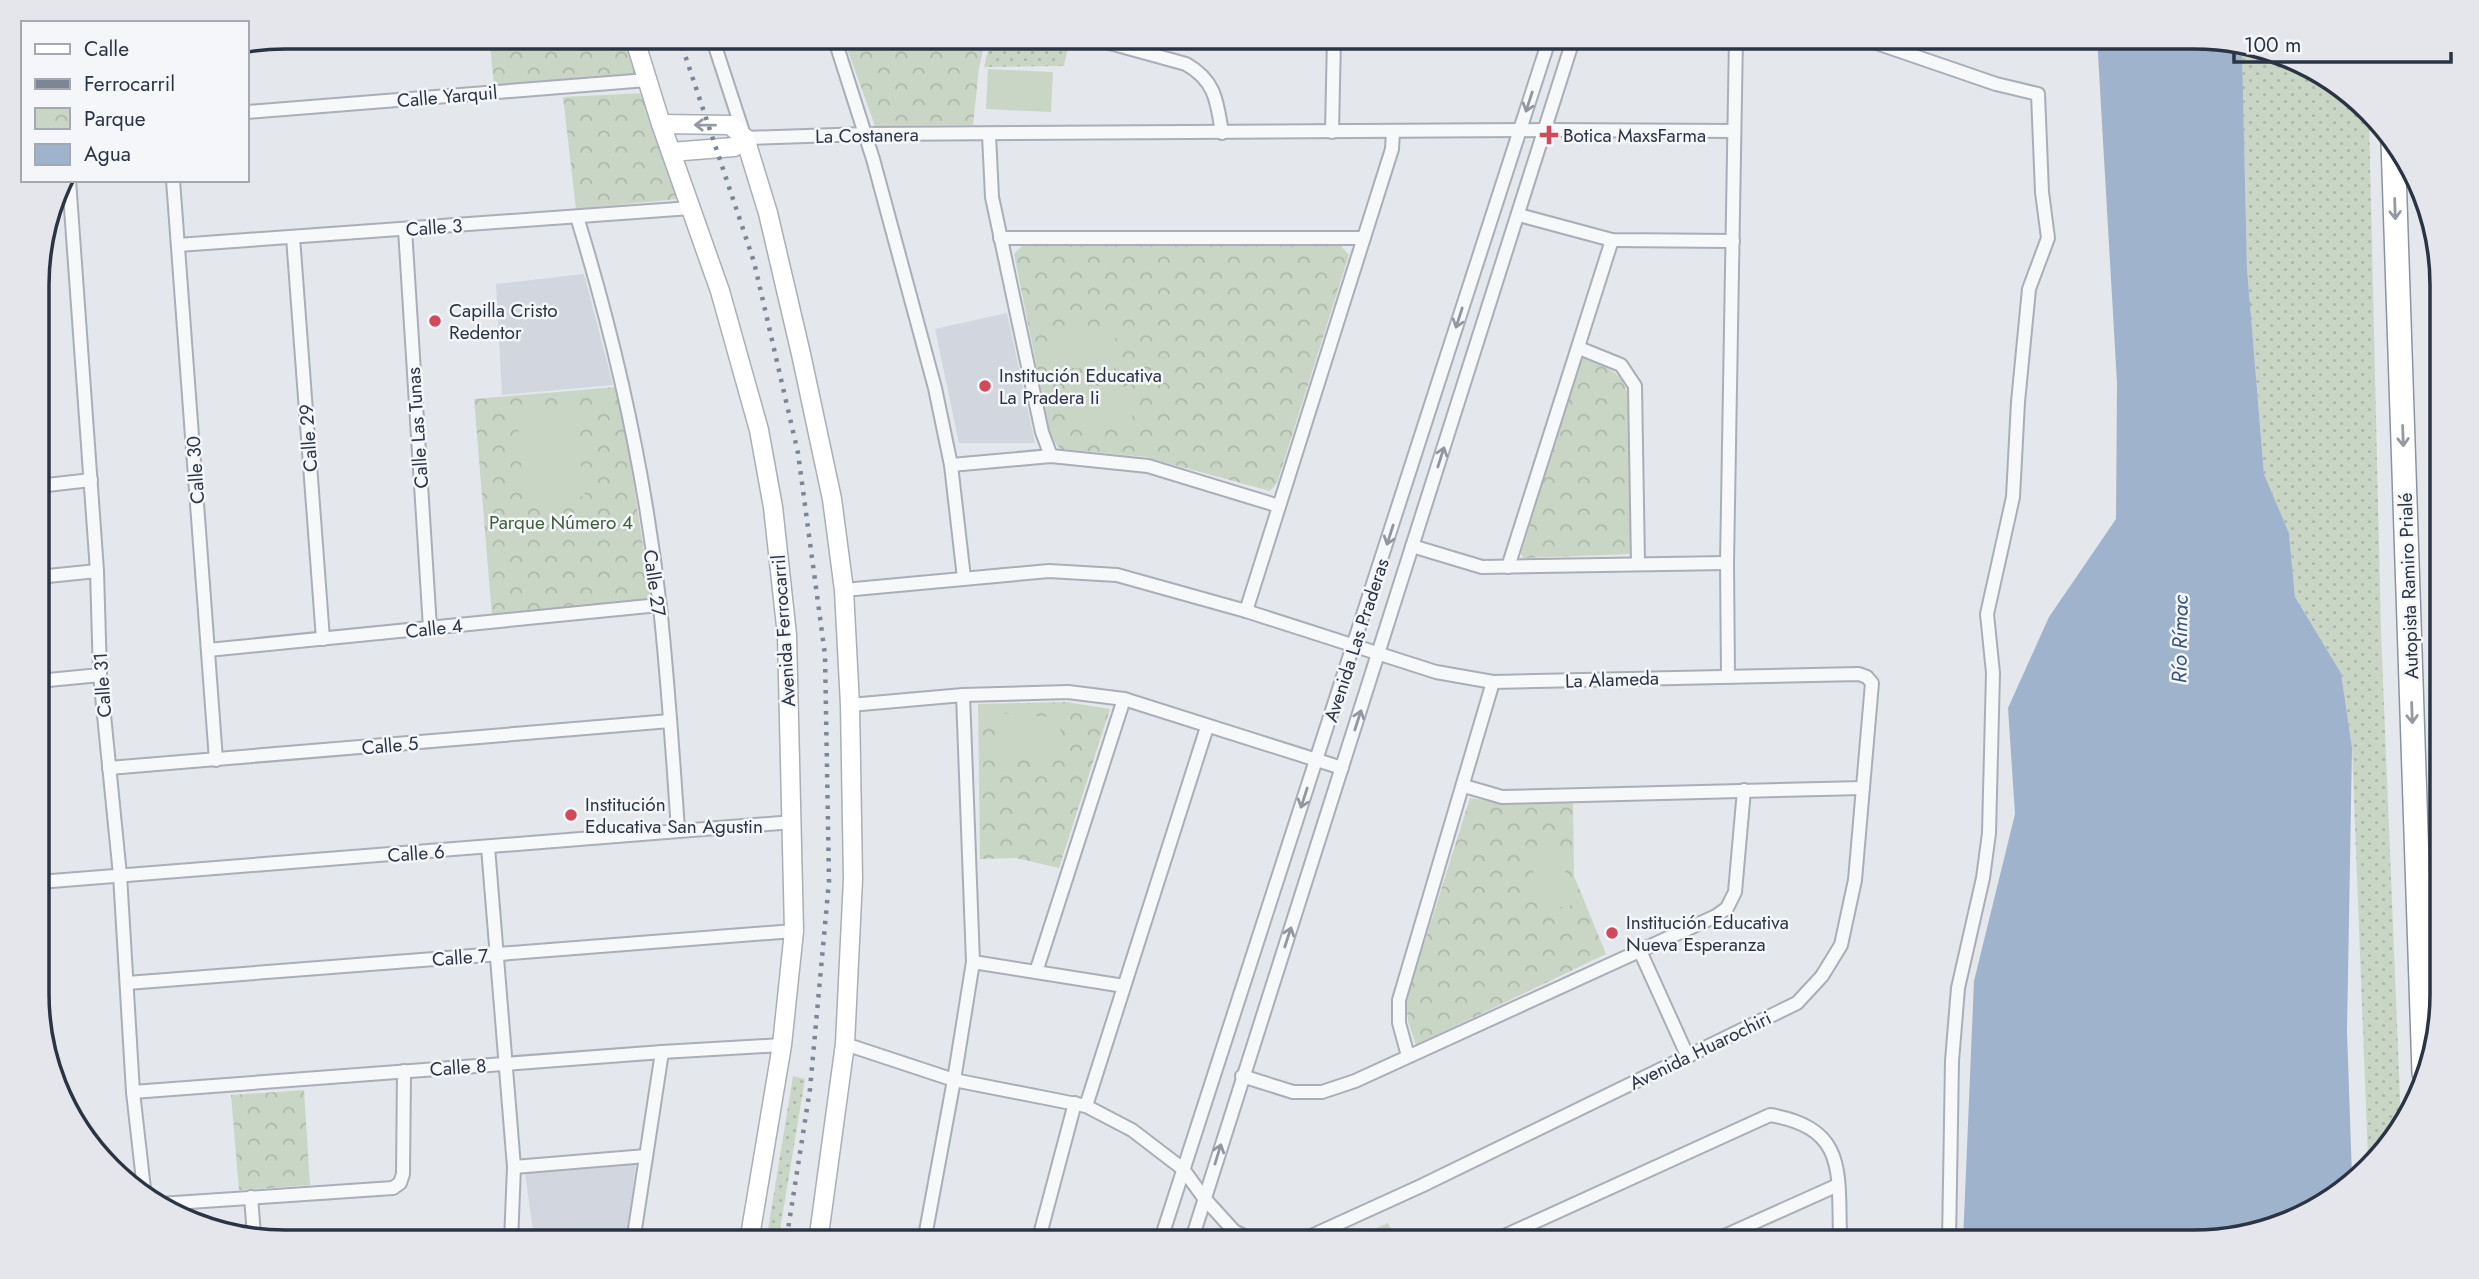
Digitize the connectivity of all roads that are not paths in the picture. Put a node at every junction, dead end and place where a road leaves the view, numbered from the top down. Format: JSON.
{"nodes":[{"id":1,"x":1334,"y":49,"type":"edge"},
{"id":2,"x":1546,"y":49,"type":"edge"},
{"id":3,"x":1570,"y":49,"type":"edge"},
{"id":4,"x":1736,"y":49,"type":"edge"},
{"id":5,"x":1894,"y":49,"type":"edge"},
{"id":6,"x":638,"y":50,"type":"edge"},
{"id":7,"x":716,"y":50,"type":"edge"},
{"id":8,"x":838,"y":50,"type":"edge"},
{"id":9,"x":1134,"y":50,"type":"edge"},
{"id":10,"x":647,"y":80,"type":"junction"},
{"id":11,"x":248,"y":112,"type":"edge"},
{"id":12,"x":661,"y":124,"type":"junction"},
{"id":13,"x":1519,"y":130,"type":"junction"},
{"id":14,"x":1546,"y":130,"type":"junction"},
{"id":15,"x":1393,"y":131,"type":"junction"},
{"id":16,"x":1734,"y":131,"type":"junction"},
{"id":17,"x":1332,"y":132,"type":"junction"},
{"id":18,"x":1222,"y":133,"type":"junction"},
{"id":19,"x":866,"y":134,"type":"junction"},
{"id":20,"x":989,"y":135,"type":"junction"},
{"id":21,"x":745,"y":138,"type":"junction"},
{"id":22,"x":671,"y":152,"type":"junction"},
{"id":23,"x":2394,"y":160,"type":"edge"},
{"id":24,"x":173,"y":182,"type":"edge"},
{"id":25,"x":70,"y":189,"type":"edge"},
{"id":26,"x":691,"y":208,"type":"junction"},
{"id":27,"x":1519,"y":215,"type":"junction"},
{"id":28,"x":577,"y":217,"type":"junction"},
{"id":29,"x":404,"y":229,"type":"junction"},
{"id":30,"x":293,"y":237,"type":"junction"},
{"id":31,"x":1000,"y":238,"type":"junction"},
{"id":32,"x":1364,"y":238,"type":"junction"},
{"id":33,"x":1612,"y":240,"type":"junction"},
{"id":34,"x":1733,"y":241,"type":"junction"},
{"id":35,"x":178,"y":245,"type":"junction"},
{"id":36,"x":1579,"y":348,"type":"junction"},
{"id":37,"x":1051,"y":456,"type":"junction"},
{"id":38,"x":951,"y":465,"type":"junction"},
{"id":39,"x":91,"y":480,"type":"junction"},
{"id":40,"x":50,"y":485,"type":"edge"},
{"id":41,"x":1279,"y":506,"type":"junction"},
{"id":42,"x":1412,"y":546,"type":"junction"},
{"id":43,"x":1639,"y":563,"type":"junction"},
{"id":44,"x":1727,"y":563,"type":"junction"},
{"id":45,"x":1507,"y":567,"type":"junction"},
{"id":46,"x":97,"y":570,"type":"junction"},
{"id":47,"x":50,"y":576,"type":"edge"},
{"id":48,"x":964,"y":578,"type":"junction"},
{"id":49,"x":844,"y":590,"type":"junction"},
{"id":50,"x":659,"y":605,"type":"junction"},
{"id":51,"x":1246,"y":611,"type":"junction"},
{"id":52,"x":430,"y":628,"type":"junction"},
{"id":53,"x":323,"y":639,"type":"junction"},
{"id":54,"x":1354,"y":646,"type":"junction"},
{"id":55,"x":208,"y":650,"type":"junction"},
{"id":56,"x":1379,"y":654,"type":"junction"},
{"id":57,"x":100,"y":674,"type":"junction"},
{"id":58,"x":1728,"y":676,"type":"junction"},
{"id":59,"x":49,"y":680,"type":"edge"},
{"id":60,"x":1493,"y":682,"type":"junction"},
{"id":61,"x":1872,"y":682,"type":"joint"},
{"id":62,"x":963,"y":695,"type":"junction"},
{"id":63,"x":1124,"y":699,"type":"junction"},
{"id":64,"x":850,"y":705,"type":"junction"},
{"id":65,"x":670,"y":721,"type":"junction"},
{"id":66,"x":1207,"y":727,"type":"junction"},
{"id":67,"x":216,"y":760,"type":"junction"},
{"id":68,"x":1317,"y":760,"type":"junction"},
{"id":69,"x":109,"y":768,"type":"junction"},
{"id":70,"x":1342,"y":768,"type":"junction"},
{"id":71,"x":1464,"y":786,"type":"junction"},
{"id":72,"x":1863,"y":788,"type":"junction"},
{"id":73,"x":1744,"y":790,"type":"junction"},
{"id":74,"x":793,"y":822,"type":"junction"},
{"id":75,"x":678,"y":830,"type":"junction"},
{"id":76,"x":488,"y":847,"type":"junction"},
{"id":77,"x":120,"y":875,"type":"junction"},
{"id":78,"x":49,"y":880,"type":"edge"},
{"id":79,"x":794,"y":931,"type":"junction"},
{"id":80,"x":1640,"y":951,"type":"junction"},
{"id":81,"x":497,"y":954,"type":"junction"},
{"id":82,"x":973,"y":962,"type":"junction"},
{"id":83,"x":1036,"y":972,"type":"junction"},
{"id":84,"x":127,"y":983,"type":"junction"},
{"id":85,"x":1124,"y":986,"type":"junction"},
{"id":86,"x":845,"y":1044,"type":"junction"},
{"id":87,"x":782,"y":1045,"type":"junction"},
{"id":88,"x":2423,"y":1047,"type":"edge"},
{"id":89,"x":662,"y":1052,"type":"junction"},
{"id":90,"x":1408,"y":1056,"type":"junction"},
{"id":91,"x":1688,"y":1056,"type":"junction"},
{"id":92,"x":505,"y":1064,"type":"junction"},
{"id":93,"x":404,"y":1071,"type":"junction"},
{"id":94,"x":1242,"y":1076,"type":"junction"},
{"id":95,"x":954,"y":1080,"type":"junction"},
{"id":96,"x":133,"y":1092,"type":"junction"},
{"id":97,"x":1080,"y":1104,"type":"junction"},
{"id":98,"x":646,"y":1156,"type":"junction"},
{"id":99,"x":514,"y":1167,"type":"junction"},
{"id":100,"x":1184,"y":1169,"type":"junction"},
{"id":101,"x":143,"y":1182,"type":"edge"},
{"id":102,"x":1838,"y":1185,"type":"junction"},
{"id":103,"x":251,"y":1197,"type":"junction"},
{"id":104,"x":1205,"y":1198,"type":"junction"},
{"id":105,"x":174,"y":1202,"type":"edge"},
{"id":106,"x":253,"y":1228,"type":"edge"},
{"id":107,"x":1326,"y":1229,"type":"edge"},
{"id":108,"x":1519,"y":1229,"type":"edge"},
{"id":109,"x":1739,"y":1229,"type":"edge"},
{"id":110,"x":1840,"y":1229,"type":"edge"},
{"id":111,"x":1949,"y":1229,"type":"edge"},
{"id":112,"x":511,"y":1230,"type":"edge"},
{"id":113,"x":635,"y":1230,"type":"edge"},
{"id":114,"x":751,"y":1230,"type":"edge"},
{"id":115,"x":820,"y":1230,"type":"edge"},
{"id":116,"x":926,"y":1230,"type":"edge"},
{"id":117,"x":1042,"y":1230,"type":"edge"},
{"id":118,"x":1164,"y":1230,"type":"edge"},
{"id":119,"x":1195,"y":1230,"type":"edge"},
{"id":120,"x":1233,"y":1230,"type":"edge"}],
"edges":[{"from":1,"to":17,"type":"street"},
{"from":2,"to":13,"type":"street","name":"Avenida Las Praderas","one_way":true},
{"from":3,"to":14,"type":"street","name":"Avenida Las Praderas"},
{"from":4,"to":16,"type":"street"},
{"from":5,"to":111,"type":"street"},
{"from":6,"to":10,"type":"street","name":"Avenida Ferrocarril"},
{"from":7,"to":21,"type":"street"},
{"from":8,"to":19,"type":"street"},
{"from":9,"to":18,"type":"street"},
{"from":10,"to":11,"type":"street","name":"Calle Yarquil"},
{"from":10,"to":12,"type":"street","name":"Avenida Ferrocarril"},
{"from":21,"to":12,"type":"street","name":"La Costanera","one_way":true},
{"from":12,"to":22,"type":"street","name":"Avenida Ferrocarril"},
{"from":13,"to":14,"type":"street","name":"La Costanera"},
{"from":13,"to":15,"type":"street","name":"La Costanera"},
{"from":13,"to":54,"type":"street","name":"Avenida Las Praderas","one_way":true},
{"from":14,"to":16,"type":"street","name":"La Costanera"},
{"from":14,"to":27,"type":"street","name":"Avenida Las Praderas"},
{"from":15,"to":17,"type":"street","name":"La Costanera"},
{"from":15,"to":32,"type":"street"},
{"from":16,"to":34,"type":"street"},
{"from":17,"to":18,"type":"street","name":"La Costanera"},
{"from":18,"to":20,"type":"street","name":"La Costanera"},
{"from":19,"to":20,"type":"street","name":"La Costanera"},
{"from":19,"to":21,"type":"street","name":"La Costanera"},
{"from":19,"to":38,"type":"street"},
{"from":20,"to":31,"type":"street"},
{"from":21,"to":22,"type":"street","name":"La Costanera"},
{"from":21,"to":49,"type":"street"},
{"from":22,"to":26,"type":"street","name":"Avenida Ferrocarril"},
{"from":23,"to":88,"type":"highway","name":"Autopista Ramiro Prialé","one_way":true},
{"from":24,"to":35,"type":"street","name":"Calle 30"},
{"from":25,"to":39,"type":"street","name":"Calle 31"},
{"from":26,"to":28,"type":"street","name":"Calle 3"},
{"from":26,"to":74,"type":"street","name":"Avenida Ferrocarril"},
{"from":27,"to":33,"type":"street"},
{"from":42,"to":27,"type":"street","name":"Avenida Las Praderas","one_way":true},
{"from":28,"to":29,"type":"street","name":"Calle 3"},
{"from":28,"to":50,"type":"street","name":"Calle 27"},
{"from":29,"to":30,"type":"street","name":"Calle 3"},
{"from":29,"to":52,"type":"street","name":"Calle Las Tunas"},
{"from":30,"to":35,"type":"street","name":"Calle 3"},
{"from":30,"to":53,"type":"street","name":"Calle 29"},
{"from":31,"to":32,"type":"street"},
{"from":31,"to":37,"type":"street"},
{"from":32,"to":41,"type":"street"},
{"from":33,"to":34,"type":"street"},
{"from":33,"to":36,"type":"street"},
{"from":34,"to":44,"type":"street"},
{"from":35,"to":55,"type":"street","name":"Calle 30"},
{"from":36,"to":43,"type":"street"},
{"from":36,"to":45,"type":"street"},
{"from":37,"to":38,"type":"street"},
{"from":37,"to":41,"type":"street"},
{"from":38,"to":48,"type":"street"},
{"from":39,"to":40,"type":"street"},
{"from":39,"to":46,"type":"street","name":"Calle 31"},
{"from":41,"to":51,"type":"street"},
{"from":42,"to":45,"type":"street"},
{"from":42,"to":56,"type":"street","name":"Avenida Las Praderas"},
{"from":43,"to":44,"type":"street"},
{"from":43,"to":45,"type":"street"},
{"from":44,"to":58,"type":"street"},
{"from":46,"to":47,"type":"street"},
{"from":46,"to":57,"type":"street","name":"Calle 31"},
{"from":48,"to":49,"type":"street","name":"La Alameda"},
{"from":48,"to":51,"type":"street","name":"La Alameda"},
{"from":49,"to":64,"type":"street"},
{"from":50,"to":52,"type":"street","name":"Calle 4"},
{"from":50,"to":65,"type":"street","name":"Calle 27"},
{"from":51,"to":54,"type":"street","name":"La Alameda"},
{"from":52,"to":53,"type":"street","name":"Calle 4"},
{"from":53,"to":55,"type":"street","name":"Calle 4"},
{"from":54,"to":56,"type":"street","name":"La Alameda"},
{"from":54,"to":68,"type":"street","name":"Avenida Las Praderas"},
{"from":55,"to":67,"type":"street","name":"Calle 30"},
{"from":56,"to":60,"type":"street","name":"La Alameda"},
{"from":70,"to":56,"type":"street","name":"Avenida Las Praderas","one_way":true},
{"from":57,"to":59,"type":"street"},
{"from":57,"to":69,"type":"street","name":"Calle 31"},
{"from":58,"to":60,"type":"street","name":"La Alameda"},
{"from":58,"to":61,"type":"street","name":"La Alameda"},
{"from":60,"to":71,"type":"street"},
{"from":61,"to":72,"type":"street","name":"Avenida Huarochiri"},
{"from":62,"to":63,"type":"street"},
{"from":62,"to":64,"type":"street"},
{"from":62,"to":82,"type":"street"},
{"from":63,"to":66,"type":"street"},
{"from":63,"to":83,"type":"street"},
{"from":64,"to":86,"type":"street"},
{"from":65,"to":67,"type":"street","name":"Calle 5"},
{"from":65,"to":75,"type":"street","name":"Calle 27"},
{"from":66,"to":68,"type":"street"},
{"from":66,"to":85,"type":"street"},
{"from":67,"to":69,"type":"street","name":"Calle 5"},
{"from":68,"to":70,"type":"street"},
{"from":68,"to":100,"type":"street","name":"Avenida Las Praderas","one_way":true},
{"from":69,"to":77,"type":"street","name":"Calle 31"},
{"from":94,"to":70,"type":"street","name":"Avenida Las Praderas","one_way":true},
{"from":71,"to":73,"type":"street"},
{"from":71,"to":90,"type":"street"},
{"from":72,"to":73,"type":"street"},
{"from":72,"to":91,"type":"street","name":"Avenida Huarochiri"},
{"from":73,"to":80,"type":"street"},
{"from":74,"to":75,"type":"street","name":"Calle 6"},
{"from":74,"to":79,"type":"street","name":"Avenida Ferrocarril"},
{"from":75,"to":76,"type":"street","name":"Calle 6"},
{"from":76,"to":77,"type":"street","name":"Calle 6"},
{"from":76,"to":81,"type":"street"},
{"from":77,"to":78,"type":"street","name":"Calle 6"},
{"from":77,"to":84,"type":"street","name":"Calle 31"},
{"from":79,"to":81,"type":"street","name":"Calle 7"},
{"from":79,"to":87,"type":"street","name":"Avenida Ferrocarril"},
{"from":80,"to":90,"type":"street"},
{"from":80,"to":91,"type":"street"},
{"from":81,"to":84,"type":"street","name":"Calle 7"},
{"from":81,"to":92,"type":"street"},
{"from":82,"to":83,"type":"street"},
{"from":82,"to":95,"type":"street"},
{"from":83,"to":85,"type":"street"},
{"from":84,"to":96,"type":"street","name":"Calle 31"},
{"from":85,"to":97,"type":"street"},
{"from":86,"to":95,"type":"street"},
{"from":86,"to":115,"type":"street"},
{"from":87,"to":89,"type":"street","name":"Calle 8"},
{"from":87,"to":114,"type":"street","name":"Avenida Ferrocarril"},
{"from":89,"to":92,"type":"street","name":"Calle 8"},
{"from":89,"to":98,"type":"street"},
{"from":90,"to":94,"type":"street"},
{"from":91,"to":107,"type":"street","name":"Avenida Huarochiri"},
{"from":92,"to":93,"type":"street","name":"Calle 8"},
{"from":92,"to":99,"type":"street"},
{"from":93,"to":96,"type":"street","name":"Calle 8"},
{"from":93,"to":103,"type":"street"},
{"from":104,"to":94,"type":"street","name":"Avenida Las Praderas","one_way":true},
{"from":95,"to":97,"type":"street"},
{"from":95,"to":116,"type":"street"},
{"from":96,"to":101,"type":"street","name":"Calle 31"},
{"from":97,"to":100,"type":"street"},
{"from":97,"to":117,"type":"street"},
{"from":98,"to":99,"type":"street"},
{"from":98,"to":113,"type":"street"},
{"from":99,"to":112,"type":"street"},
{"from":100,"to":104,"type":"street"},
{"from":100,"to":118,"type":"street","name":"Avenida Las Praderas"},
{"from":102,"to":108,"type":"street"},
{"from":102,"to":109,"type":"street"},
{"from":102,"to":110,"type":"street"},
{"from":103,"to":105,"type":"street"},
{"from":103,"to":106,"type":"street"},
{"from":104,"to":119,"type":"street","name":"Avenida Las Praderas"},
{"from":104,"to":120,"type":"street"}]}
